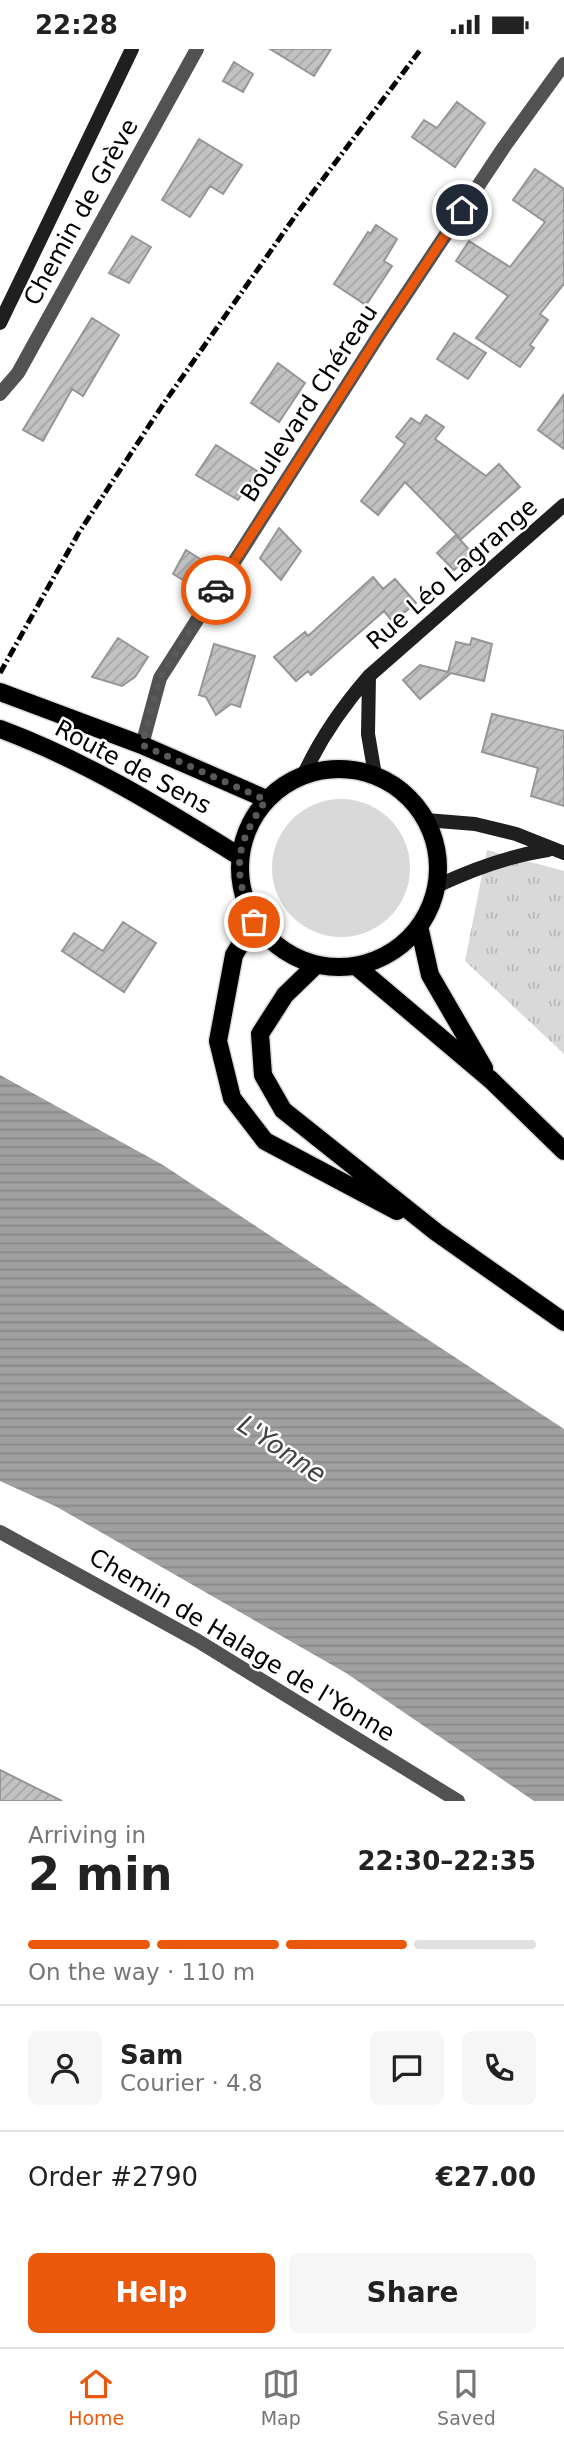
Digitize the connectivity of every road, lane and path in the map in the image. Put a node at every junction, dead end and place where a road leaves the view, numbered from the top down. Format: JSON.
{"nodes":[{"id":1,"x":132,"y":49,"type":"edge"},
{"id":2,"x":197,"y":49,"type":"edge"},
{"id":3,"x":564,"y":64,"type":"edge"},
{"id":4,"x":0,"y":323,"type":"edge"},
{"id":5,"x":0,"y":394,"type":"edge"},
{"id":6,"x":564,"y":505,"type":"edge"},
{"id":7,"x":369,"y":676,"type":"junction"},
{"id":8,"x":0,"y":692,"type":"edge"},
{"id":9,"x":0,"y":729,"type":"edge"},
{"id":10,"x":142,"y":745,"type":"junction"},
{"id":11,"x":304,"y":774,"type":"junction"},
{"id":12,"x":376,"y":775,"type":"junction"},
{"id":13,"x":266,"y":800,"type":"junction"},
{"id":14,"x":426,"y":820,"type":"junction"},
{"id":15,"x":557,"y":851,"type":"edge"},
{"id":16,"x":239,"y":856,"type":"junction"},
{"id":17,"x":437,"y":886,"type":"junction"},
{"id":18,"x":254,"y":922,"type":"junction"},
{"id":19,"x":419,"y":926,"type":"junction"},
{"id":20,"x":316,"y":965,"type":"junction"},
{"id":21,"x":356,"y":966,"type":"junction"},
{"id":22,"x":491,"y":1080,"type":"junction"},
{"id":23,"x":564,"y":1151,"type":"edge"},
{"id":24,"x":436,"y":1232,"type":"junction"},
{"id":25,"x":564,"y":1322,"type":"edge"},
{"id":26,"x":0,"y":1532,"type":"edge"},
{"id":27,"x":458,"y":1801,"type":"edge"}],
"edges":[{"from":1,"to":4,"type":"main road","name":"Chemin de Grève"},
{"from":2,"to":5,"type":"street","name":"Chemin de Grève"},
{"from":3,"to":10,"type":"street","name":"Boulevard Chéreau"},
{"from":6,"to":7,"type":"main road","name":"Rue Léo Lagrange"},
{"from":7,"to":11,"type":"main road","name":"Rue Léo Lagrange"},
{"from":7,"to":12,"type":"main road","name":"Rue Léo Lagrange"},
{"from":8,"to":10,"type":"main road","name":"Route de Sens"},
{"from":9,"to":16,"type":"main road","name":"Route de Sens"},
{"from":10,"to":13,"type":"main road","name":"Route de Sens"},
{"from":11,"to":12,"type":"main road"},
{"from":11,"to":13,"type":"main road"},
{"from":12,"to":14,"type":"main road"},
{"from":13,"to":16,"type":"main road"},
{"from":14,"to":15,"type":"main road"},
{"from":14,"to":17,"type":"main road"},
{"from":15,"to":17,"type":"main road"},
{"from":16,"to":18,"type":"main road"},
{"from":17,"to":19,"type":"main road"},
{"from":18,"to":20,"type":"main road"},
{"from":18,"to":24,"type":"main road"},
{"from":19,"to":21,"type":"main road"},
{"from":19,"to":22,"type":"main road"},
{"from":20,"to":21,"type":"main road"},
{"from":20,"to":24,"type":"main road"},
{"from":21,"to":22,"type":"main road"},
{"from":22,"to":23,"type":"main road"},
{"from":24,"to":25,"type":"main road"},
{"from":26,"to":27,"type":"street","name":"Chemin de Halage de l'Yonne"}]}
